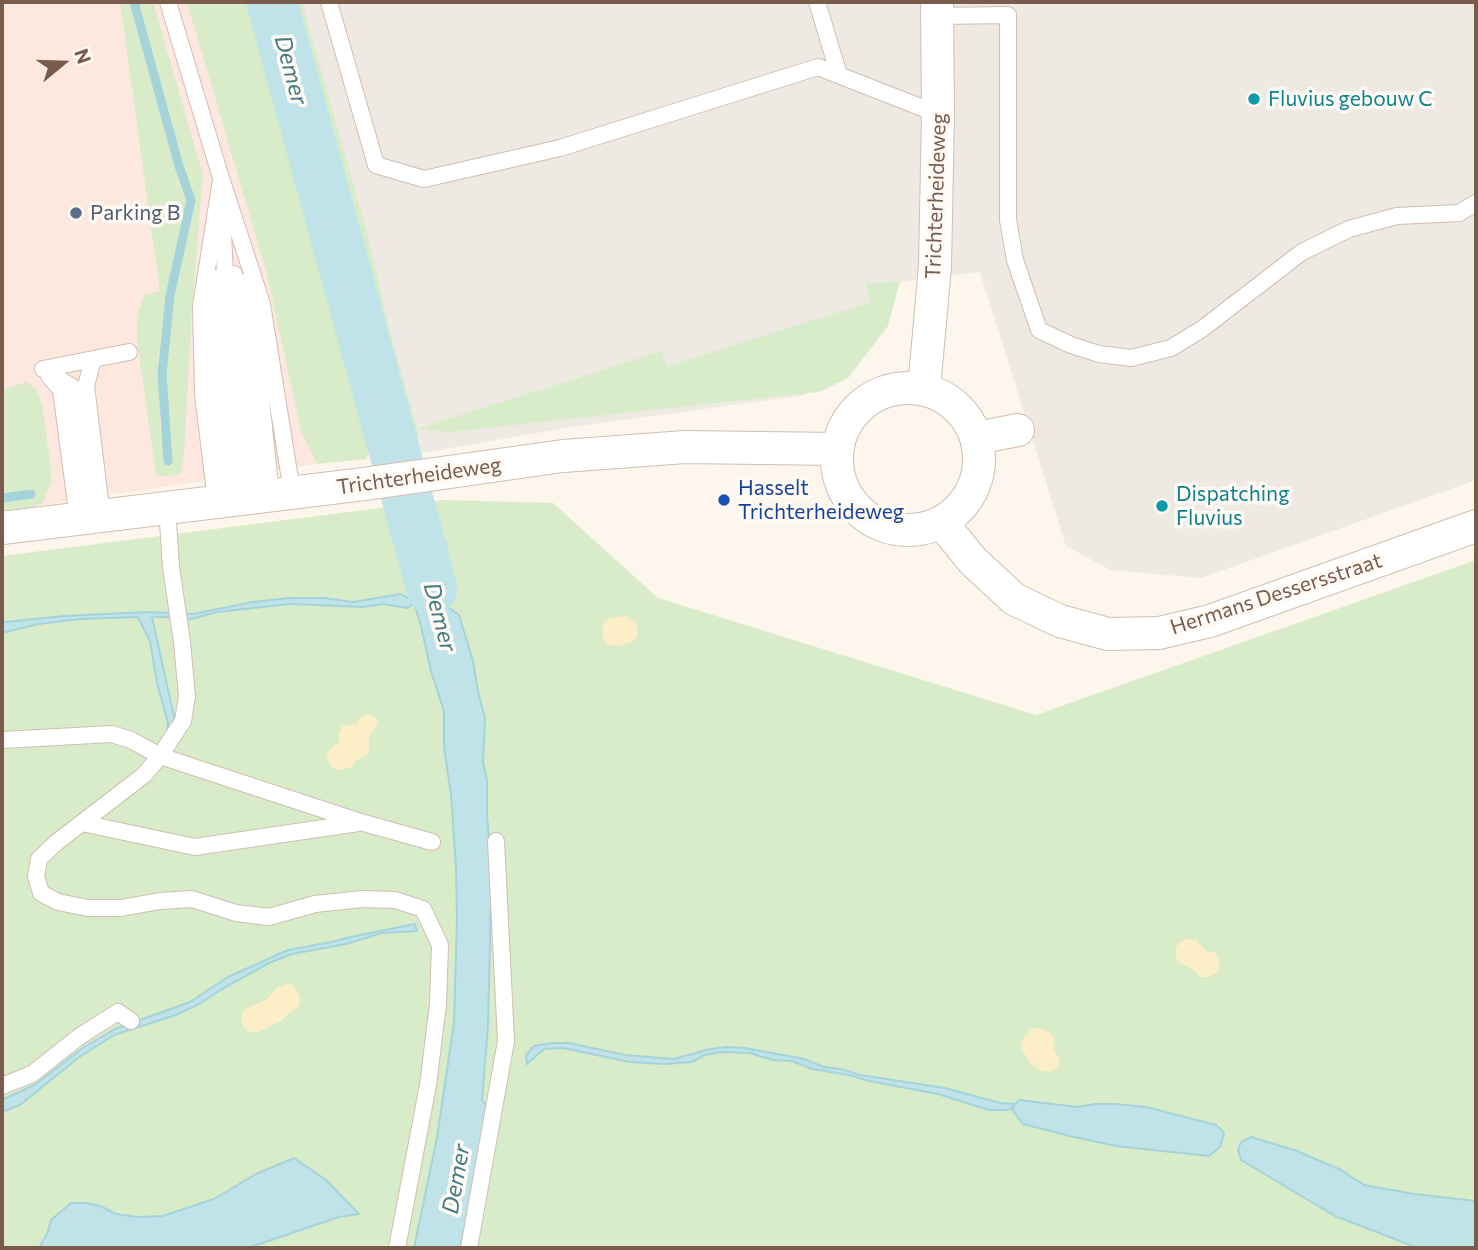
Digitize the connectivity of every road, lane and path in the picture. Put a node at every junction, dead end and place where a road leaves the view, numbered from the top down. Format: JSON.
{"nodes":[{"id":1,"x":168,"y":2,"type":"edge"},
{"id":2,"x":329,"y":2,"type":"edge"},
{"id":3,"x":817,"y":2,"type":"edge"},
{"id":4,"x":1009,"y":8,"type":"edge"},
{"id":5,"x":937,"y":9,"type":"edge"},
{"id":6,"x":839,"y":75,"type":"junction"},
{"id":7,"x":938,"y":114,"type":"junction"},
{"id":8,"x":221,"y":178,"type":"junction"},
{"id":9,"x":1476,"y":203,"type":"edge"},
{"id":10,"x":129,"y":352,"type":"dead end"},
{"id":11,"x":93,"y":359,"type":"junction"},
{"id":12,"x":924,"y":389,"type":"junction"},
{"id":13,"x":1018,"y":430,"type":"dead end"},
{"id":14,"x":977,"y":438,"type":"junction"},
{"id":15,"x":837,"y":449,"type":"junction"},
{"id":16,"x":252,"y":497,"type":"junction"},
{"id":17,"x":167,"y":507,"type":"junction"},
{"id":18,"x":90,"y":517,"type":"junction"},
{"id":19,"x":942,"y":523,"type":"junction"},
{"id":20,"x":1476,"y":526,"type":"edge"},
{"id":21,"x":2,"y":528,"type":"edge"},
{"id":22,"x":2,"y":740,"type":"edge"},
{"id":23,"x":160,"y":756,"type":"junction"},
{"id":24,"x":364,"y":822,"type":"junction"},
{"id":25,"x":82,"y":823,"type":"junction"},
{"id":26,"x":496,"y":841,"type":"dead end"},
{"id":27,"x":432,"y":842,"type":"dead end"},
{"id":28,"x":131,"y":1021,"type":"dead end"},
{"id":29,"x":2,"y":1086,"type":"edge"},
{"id":30,"x":397,"y":1248,"type":"edge"},
{"id":31,"x":469,"y":1248,"type":"edge"}],
"edges":[{"from":1,"to":8,"type":"lane"},
{"from":2,"to":6,"type":"lane"},
{"from":3,"to":6,"type":"lane"},
{"from":4,"to":5,"type":"lane"},
{"from":4,"to":9,"type":"lane"},
{"from":5,"to":7,"type":"street","name":"Trichterheideweg"},
{"from":6,"to":7,"type":"lane"},
{"from":7,"to":12,"type":"street","name":"Trichterheideweg"},
{"from":8,"to":16,"type":"lane"},
{"from":8,"to":16,"type":"lane"},
{"from":8,"to":16,"type":"lane"},
{"from":10,"to":11,"type":"lane"},
{"from":11,"to":18,"type":"lane"},
{"from":11,"to":18,"type":"lane"},
{"from":12,"to":14,"type":"street"},
{"from":12,"to":15,"type":"street"},
{"from":13,"to":14,"type":"street"},
{"from":14,"to":19,"type":"street"},
{"from":15,"to":16,"type":"street","name":"Trichterheideweg"},
{"from":15,"to":19,"type":"street"},
{"from":16,"to":17,"type":"street","name":"Trichterheideweg"},
{"from":17,"to":18,"type":"street","name":"Trichterheideweg"},
{"from":17,"to":23,"type":"lane"},
{"from":18,"to":21,"type":"street","name":"Trichterheideweg"},
{"from":19,"to":20,"type":"street","name":"Hermans Dessersstraat"},
{"from":22,"to":23,"type":"lane"},
{"from":23,"to":24,"type":"lane"},
{"from":23,"to":25,"type":"lane"},
{"from":24,"to":25,"type":"lane"},
{"from":24,"to":27,"type":"lane"},
{"from":25,"to":30,"type":"lane"},
{"from":26,"to":31,"type":"lane"},
{"from":28,"to":29,"type":"lane"}]}
